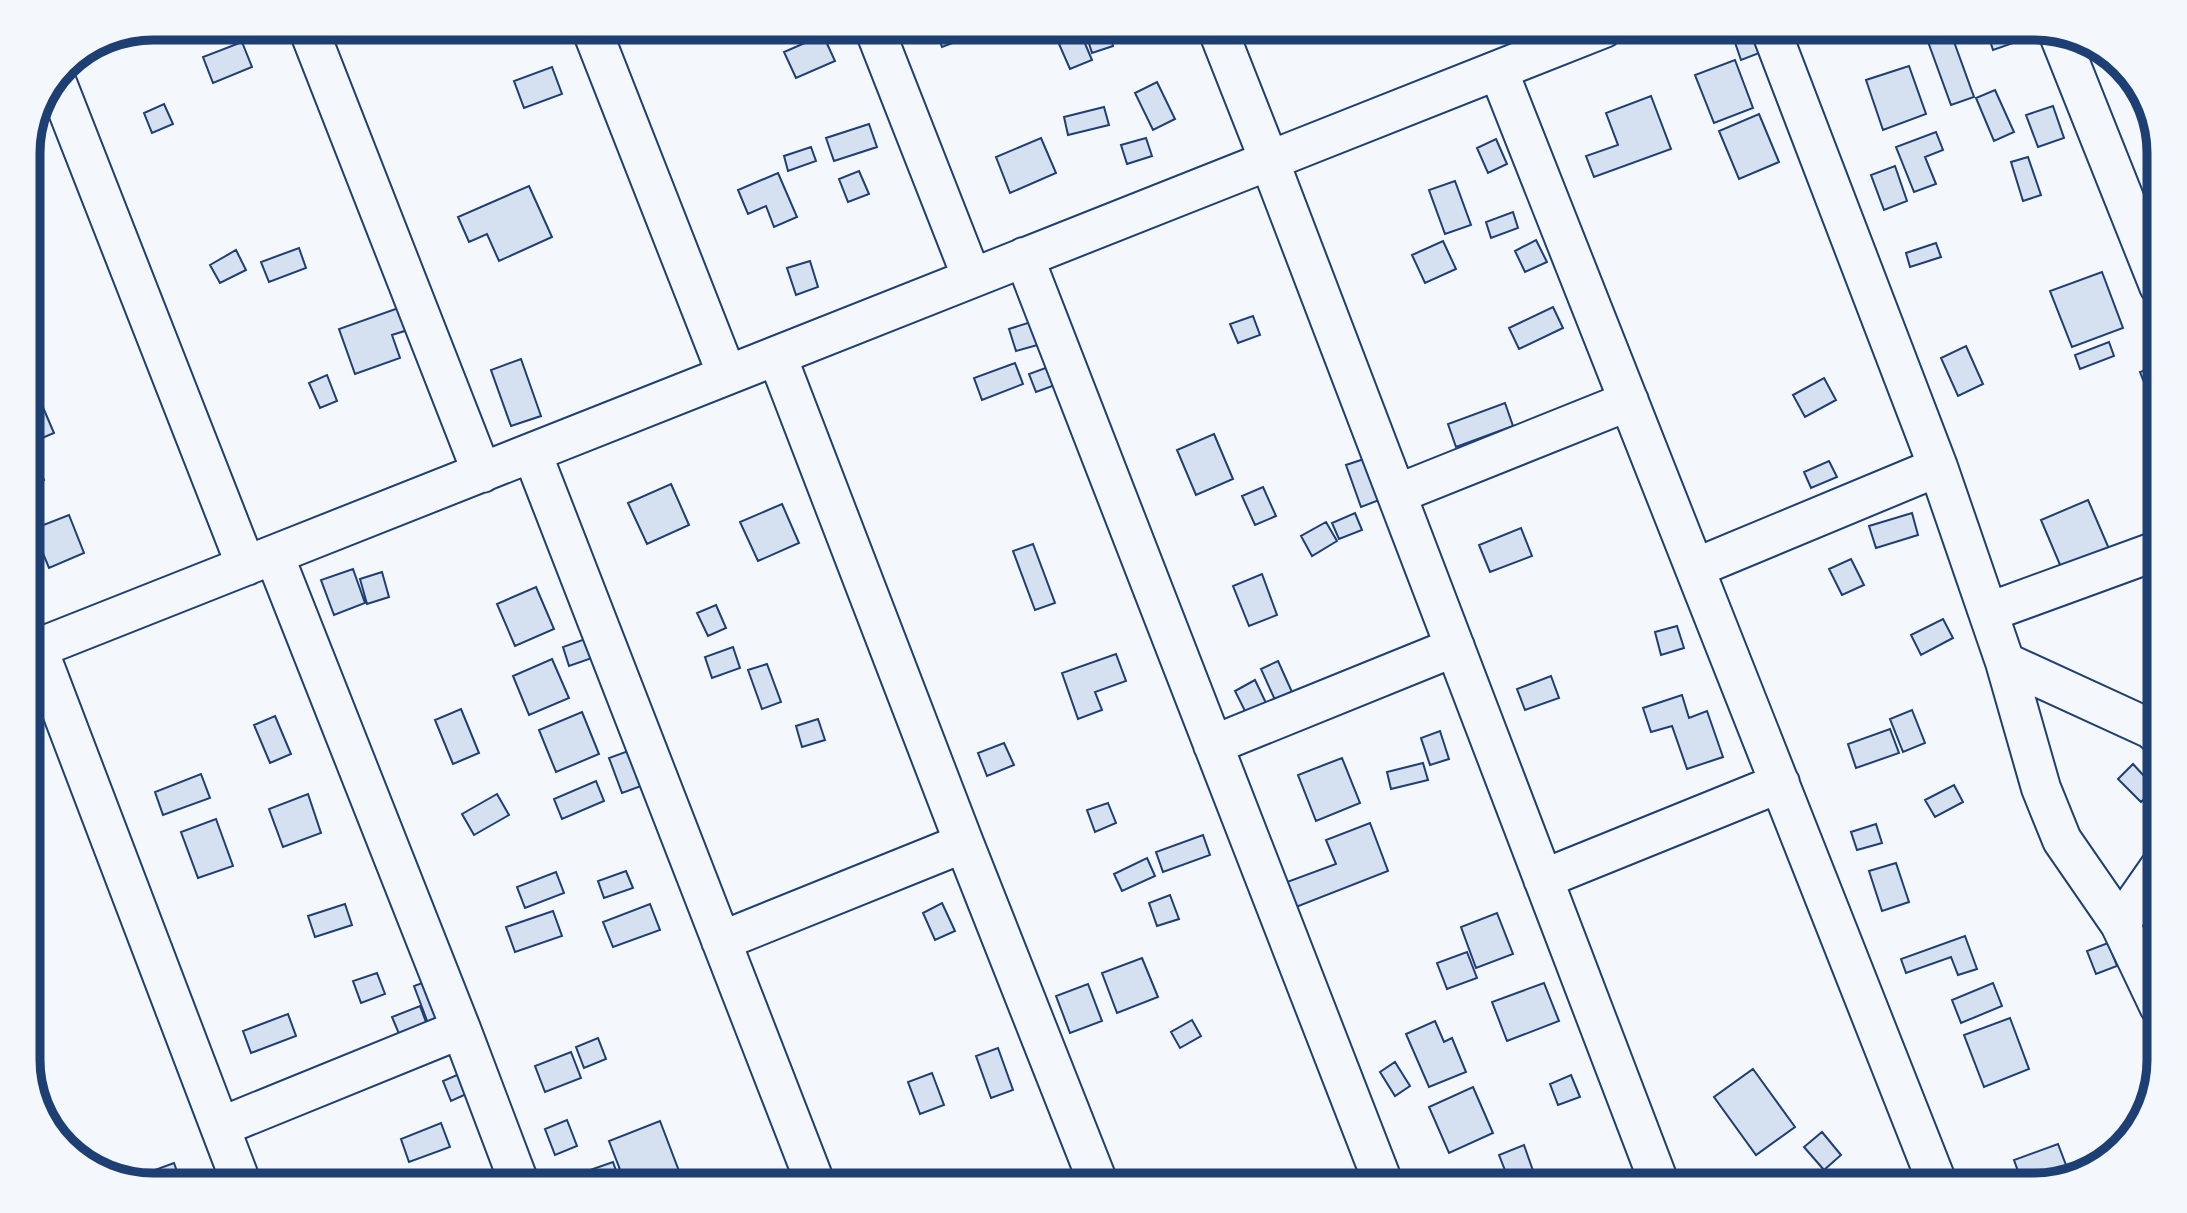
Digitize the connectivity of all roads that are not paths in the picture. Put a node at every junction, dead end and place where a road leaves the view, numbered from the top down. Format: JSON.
{"nodes":[{"id":1,"x":314,"y":40,"type":"edge"},
{"id":2,"x":597,"y":40,"type":"edge"},
{"id":3,"x":879,"y":40,"type":"edge"},
{"id":4,"x":1222,"y":40,"type":"edge"},
{"id":5,"x":1574,"y":40,"type":"edge"},
{"id":6,"x":1775,"y":40,"type":"edge"},
{"id":7,"x":2063,"y":44,"type":"edge"},
{"id":8,"x":1498,"y":70,"type":"junction"},
{"id":9,"x":57,"y":95,"type":"edge"},
{"id":10,"x":1269,"y":160,"type":"junction"},
{"id":11,"x":2147,"y":256,"type":"edge"},
{"id":12,"x":1024,"y":257,"type":"junction"},
{"id":13,"x":972,"y":278,"type":"junction"},
{"id":14,"x":776,"y":356,"type":"junction"},
{"id":15,"x":727,"y":375,"type":"junction"},
{"id":16,"x":1629,"y":401,"type":"junction"},
{"id":17,"x":531,"y":453,"type":"junction"},
{"id":18,"x":1938,"y":467,"type":"junction"},
{"id":19,"x":482,"y":473,"type":"junction"},
{"id":20,"x":1397,"y":495,"type":"junction"},
{"id":21,"x":2147,"y":554,"type":"edge"},
{"id":22,"x":260,"y":561,"type":"junction"},
{"id":23,"x":1695,"y":568,"type":"junction"},
{"id":24,"x":1989,"y":612,"type":"junction"},
{"id":25,"x":1455,"y":647,"type":"junction"},
{"id":26,"x":40,"y":648,"type":"edge"},
{"id":27,"x":2005,"y":662,"type":"junction"},
{"id":28,"x":40,"y":669,"type":"edge"},
{"id":29,"x":2147,"y":721,"type":"edge"},
{"id":30,"x":1213,"y":745,"type":"junction"},
{"id":31,"x":1780,"y":783,"type":"junction"},
{"id":32,"x":964,"y":843,"type":"junction"},
{"id":33,"x":1543,"y":879,"type":"junction"},
{"id":34,"x":2147,"y":885,"type":"edge"},
{"id":35,"x":2120,"y":924,"type":"junction"},
{"id":36,"x":721,"y":941,"type":"junction"},
{"id":37,"x":2147,"y":981,"type":"edge"},
{"id":38,"x":461,"y":1029,"type":"junction"},
{"id":39,"x":220,"y":1127,"type":"junction"},
{"id":40,"x":237,"y":1173,"type":"edge"},
{"id":41,"x":515,"y":1173,"type":"edge"},
{"id":42,"x":811,"y":1173,"type":"edge"},
{"id":43,"x":1094,"y":1173,"type":"edge"},
{"id":44,"x":1379,"y":1173,"type":"edge"},
{"id":45,"x":1655,"y":1173,"type":"edge"},
{"id":46,"x":1933,"y":1173,"type":"edge"}],
"edges":[{"from":1,"to":19,"type":"street"},
{"from":2,"to":15,"type":"street"},
{"from":3,"to":13,"type":"street"},
{"from":4,"to":10,"type":"street"},
{"from":5,"to":8,"type":"street"},
{"from":6,"to":18,"type":"street"},
{"from":7,"to":11,"type":"street"},
{"from":8,"to":10,"type":"street"},
{"from":8,"to":16,"type":"street"},
{"from":9,"to":22,"type":"street"},
{"from":10,"to":12,"type":"street"},
{"from":10,"to":20,"type":"street"},
{"from":12,"to":13,"type":"street"},
{"from":12,"to":30,"type":"street"},
{"from":13,"to":14,"type":"street"},
{"from":14,"to":15,"type":"street"},
{"from":14,"to":32,"type":"street"},
{"from":15,"to":17,"type":"street"},
{"from":16,"to":20,"type":"street"},
{"from":16,"to":23,"type":"street"},
{"from":17,"to":19,"type":"street"},
{"from":17,"to":36,"type":"street"},
{"from":18,"to":23,"type":"street"},
{"from":18,"to":24,"type":"street"},
{"from":19,"to":22,"type":"street"},
{"from":20,"to":25,"type":"street"},
{"from":21,"to":24,"type":"street"},
{"from":22,"to":26,"type":"street"},
{"from":22,"to":38,"type":"street"},
{"from":23,"to":31,"type":"street"},
{"from":24,"to":27,"type":"street"},
{"from":25,"to":30,"type":"street"},
{"from":25,"to":33,"type":"street"},
{"from":27,"to":29,"type":"street"},
{"from":27,"to":35,"type":"street"},
{"from":28,"to":39,"type":"street"},
{"from":30,"to":44,"type":"street"},
{"from":31,"to":33,"type":"street"},
{"from":31,"to":46,"type":"street"},
{"from":32,"to":36,"type":"street"},
{"from":32,"to":43,"type":"street"},
{"from":33,"to":45,"type":"street"},
{"from":34,"to":35,"type":"street"},
{"from":35,"to":37,"type":"street"},
{"from":36,"to":42,"type":"street"},
{"from":38,"to":39,"type":"street"},
{"from":38,"to":41,"type":"street"},
{"from":39,"to":40,"type":"street"}]}
